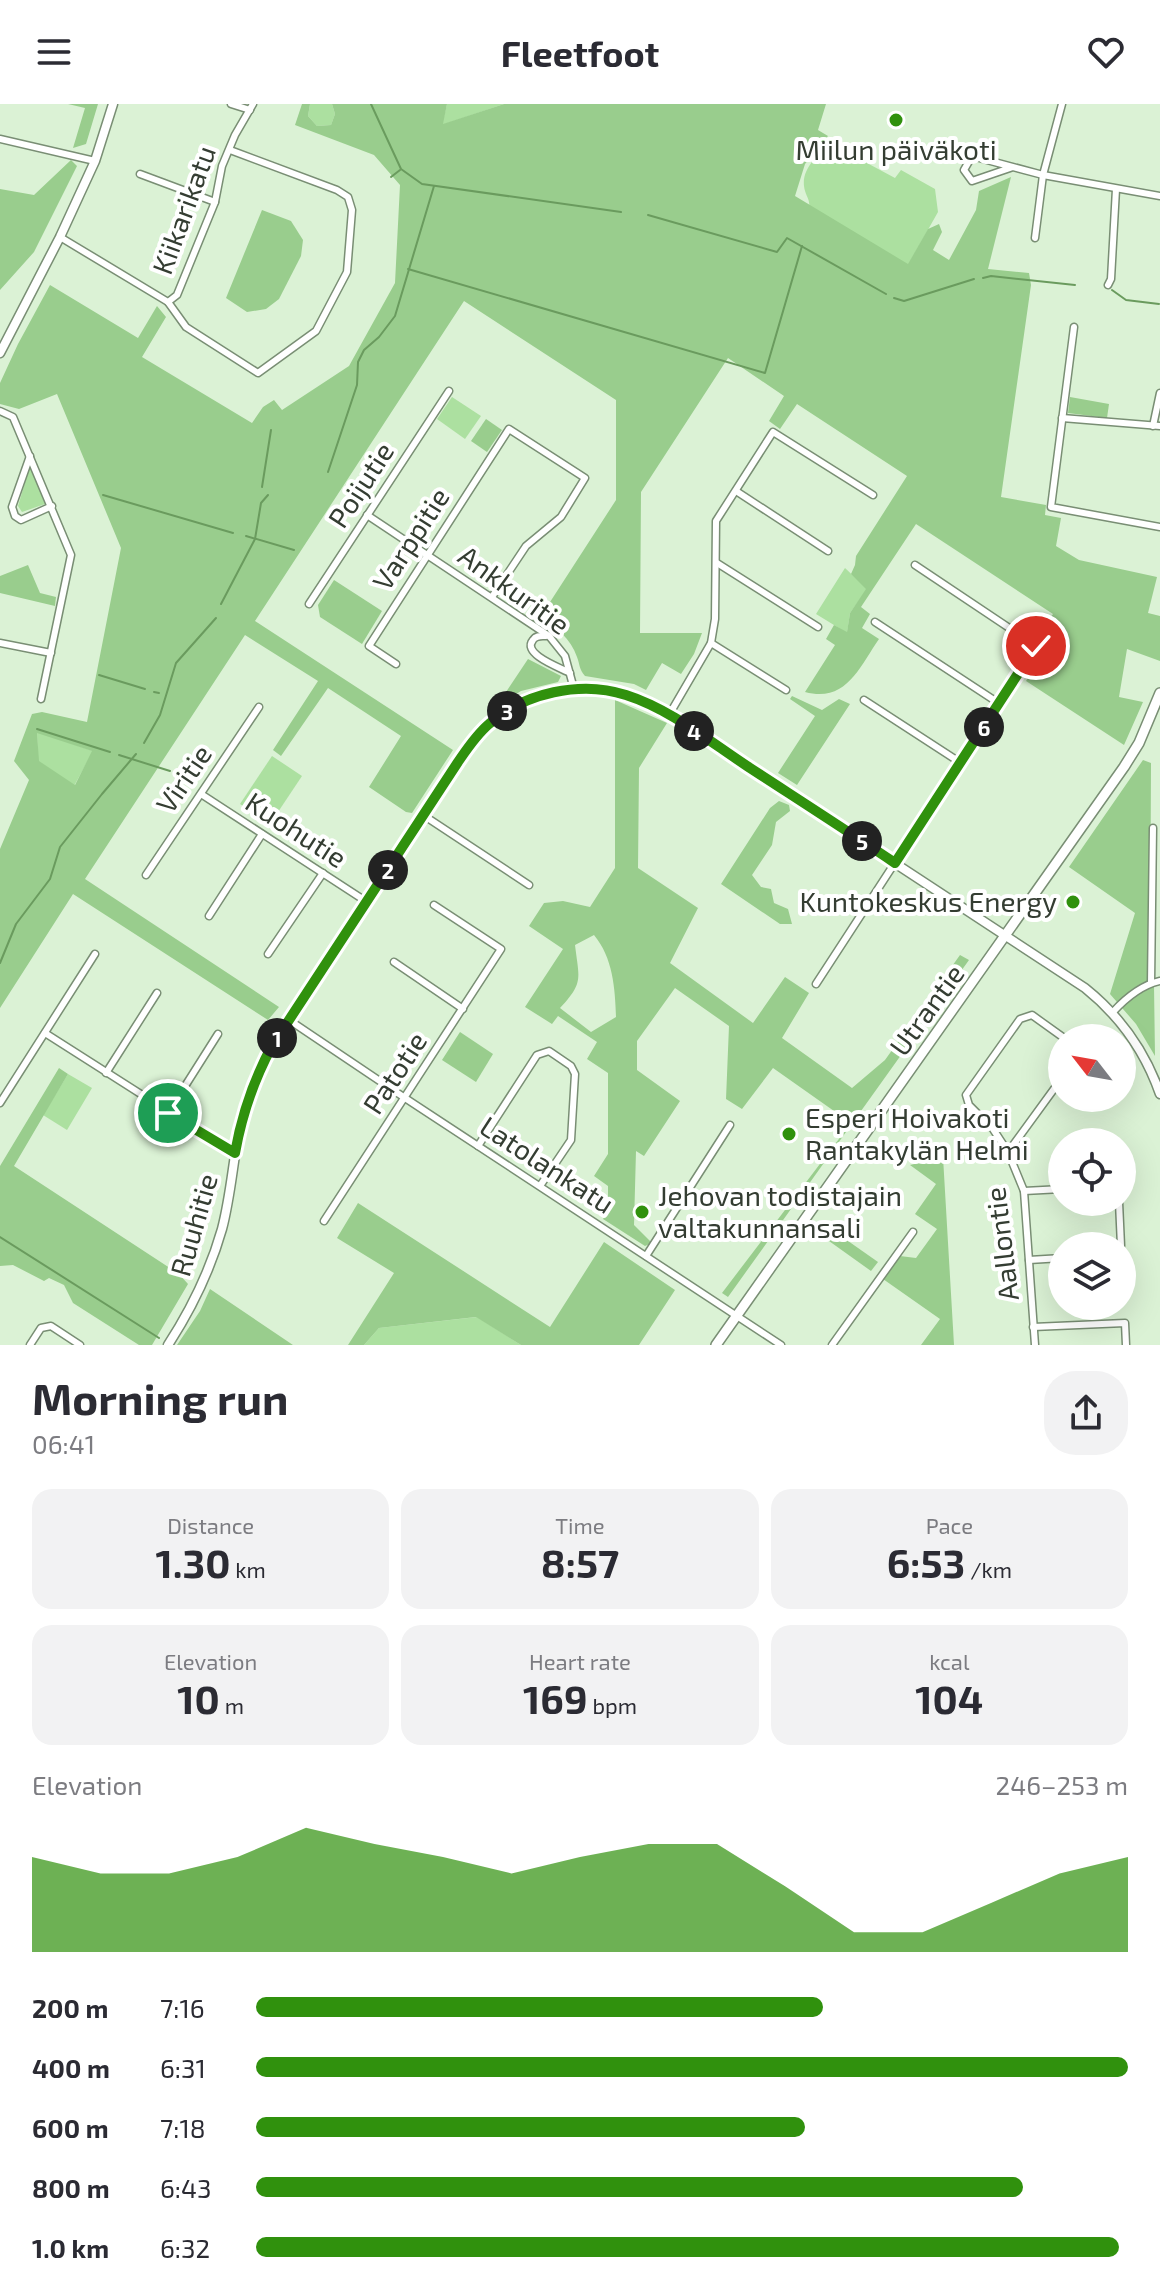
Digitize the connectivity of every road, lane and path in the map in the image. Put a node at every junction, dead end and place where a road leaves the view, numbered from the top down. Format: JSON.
{"nodes":[{"id":1,"x":113,"y":104,"type":"edge"},
{"id":2,"x":231,"y":104,"type":"edge"},
{"id":3,"x":1062,"y":104,"type":"edge"},
{"id":4,"x":252,"y":107,"type":"edge"},
{"id":5,"x":0,"y":139,"type":"edge"},
{"id":6,"x":230,"y":150,"type":"junction"},
{"id":7,"x":95,"y":161,"type":"junction"},
{"id":8,"x":1013,"y":167,"type":"junction"},
{"id":9,"x":140,"y":174,"type":"dead end"},
{"id":10,"x":1043,"y":175,"type":"junction"},
{"id":11,"x":1116,"y":189,"type":"junction"},
{"id":12,"x":1160,"y":196,"type":"edge"},
{"id":13,"x":215,"y":202,"type":"junction"},
{"id":14,"x":1160,"y":206,"type":"edge"},
{"id":15,"x":60,"y":237,"type":"junction"},
{"id":16,"x":1035,"y":238,"type":"dead end"},
{"id":17,"x":1108,"y":285,"type":"dead end"},
{"id":18,"x":168,"y":302,"type":"junction"},
{"id":19,"x":1074,"y":327,"type":"dead end"},
{"id":20,"x":0,"y":353,"type":"edge"},
{"id":21,"x":449,"y":391,"type":"dead end"},
{"id":22,"x":1160,"y":393,"type":"edge"},
{"id":23,"x":0,"y":411,"type":"edge"},
{"id":24,"x":1062,"y":418,"type":"junction"},
{"id":25,"x":1157,"y":426,"type":"edge"},
{"id":26,"x":30,"y":456,"type":"junction"},
{"id":27,"x":736,"y":491,"type":"junction"},
{"id":28,"x":873,"y":495,"type":"dead end"},
{"id":29,"x":52,"y":506,"type":"junction"},
{"id":30,"x":367,"y":515,"type":"junction"},
{"id":31,"x":1160,"y":527,"type":"edge"},
{"id":32,"x":828,"y":551,"type":"dead end"},
{"id":33,"x":427,"y":555,"type":"junction"},
{"id":34,"x":717,"y":563,"type":"junction"},
{"id":35,"x":915,"y":565,"type":"dead end"},
{"id":36,"x":492,"y":597,"type":"junction"},
{"id":37,"x":309,"y":604,"type":"dead end"},
{"id":38,"x":875,"y":622,"type":"dead end"},
{"id":39,"x":818,"y":627,"type":"dead end"},
{"id":40,"x":549,"y":636,"type":"junction"},
{"id":41,"x":0,"y":643,"type":"edge"},
{"id":42,"x":711,"y":643,"type":"junction"},
{"id":43,"x":51,"y":653,"type":"junction"},
{"id":44,"x":396,"y":664,"type":"dead end"},
{"id":45,"x":570,"y":673,"type":"junction"},
{"id":46,"x":574,"y":689,"type":"junction"},
{"id":47,"x":786,"y":690,"type":"dead end"},
{"id":48,"x":1160,"y":693,"type":"edge"},
{"id":49,"x":41,"y":699,"type":"dead end"},
{"id":50,"x":864,"y":700,"type":"dead end"},
{"id":51,"x":1000,"y":704,"type":"junction"},
{"id":52,"x":259,"y":707,"type":"dead end"},
{"id":53,"x":669,"y":715,"type":"junction"},
{"id":54,"x":961,"y":763,"type":"junction"},
{"id":55,"x":201,"y":794,"type":"junction"},
{"id":56,"x":423,"y":815,"type":"junction"},
{"id":57,"x":1153,"y":828,"type":"dead end"},
{"id":58,"x":262,"y":834,"type":"junction"},
{"id":59,"x":895,"y":863,"type":"junction"},
{"id":60,"x":323,"y":873,"type":"junction"},
{"id":61,"x":146,"y":875,"type":"dead end"},
{"id":62,"x":529,"y":885,"type":"dead end"},
{"id":63,"x":367,"y":902,"type":"junction"},
{"id":64,"x":434,"y":905,"type":"dead end"},
{"id":65,"x":209,"y":916,"type":"dead end"},
{"id":66,"x":1006,"y":936,"type":"junction"},
{"id":67,"x":95,"y":954,"type":"dead end"},
{"id":68,"x":268,"y":954,"type":"dead end"},
{"id":69,"x":394,"y":962,"type":"dead end"},
{"id":70,"x":1160,"y":981,"type":"edge"},
{"id":71,"x":1151,"y":983,"type":"junction"},
{"id":72,"x":816,"y":984,"type":"dead end"},
{"id":73,"x":157,"y":993,"type":"dead end"},
{"id":74,"x":463,"y":1009,"type":"junction"},
{"id":75,"x":1113,"y":1012,"type":"junction"},
{"id":76,"x":289,"y":1020,"type":"junction"},
{"id":77,"x":1048,"y":1026,"type":"edge"},
{"id":78,"x":45,"y":1033,"type":"junction"},
{"id":79,"x":218,"y":1034,"type":"dead end"},
{"id":80,"x":106,"y":1073,"type":"junction"},
{"id":81,"x":1160,"y":1094,"type":"edge"},
{"id":82,"x":1048,"y":1097,"type":"edge"},
{"id":83,"x":405,"y":1098,"type":"junction"},
{"id":84,"x":0,"y":1103,"type":"edge"},
{"id":85,"x":168,"y":1113,"type":"junction"},
{"id":86,"x":730,"y":1125,"type":"dead end"},
{"id":87,"x":478,"y":1146,"type":"junction"},
{"id":88,"x":1008,"y":1152,"type":"junction"},
{"id":89,"x":235,"y":1153,"type":"junction"},
{"id":90,"x":540,"y":1186,"type":"junction"},
{"id":91,"x":1048,"y":1190,"type":"edge"},
{"id":92,"x":1024,"y":1191,"type":"junction"},
{"id":93,"x":324,"y":1221,"type":"dead end"},
{"id":94,"x":913,"y":1232,"type":"dead end"},
{"id":95,"x":646,"y":1256,"type":"junction"},
{"id":96,"x":1048,"y":1259,"type":"edge"},
{"id":97,"x":1029,"y":1260,"type":"junction"},
{"id":98,"x":735,"y":1315,"type":"junction"},
{"id":99,"x":1033,"y":1327,"type":"junction"},
{"id":100,"x":30,"y":1345,"type":"edge"},
{"id":101,"x":80,"y":1345,"type":"edge"},
{"id":102,"x":168,"y":1345,"type":"edge"},
{"id":103,"x":716,"y":1345,"type":"edge"},
{"id":104,"x":781,"y":1345,"type":"edge"},
{"id":105,"x":832,"y":1345,"type":"edge"},
{"id":106,"x":1035,"y":1345,"type":"edge"},
{"id":107,"x":1126,"y":1345,"type":"edge"}],
"edges":[{"from":1,"to":7,"type":"street"},
{"from":2,"to":4,"type":"street"},
{"from":3,"to":10,"type":"street"},
{"from":4,"to":6,"type":"street","name":"Kiikarikatu"},
{"from":5,"to":7,"type":"street"},
{"from":6,"to":13,"type":"street","name":"Kiikarikatu"},
{"from":6,"to":18,"type":"street"},
{"from":7,"to":15,"type":"street"},
{"from":8,"to":8,"type":"street"},
{"from":8,"to":10,"type":"street"},
{"from":9,"to":13,"type":"street"},
{"from":10,"to":11,"type":"street"},
{"from":10,"to":16,"type":"street"},
{"from":11,"to":12,"type":"street"},
{"from":11,"to":17,"type":"street"},
{"from":12,"to":14,"type":"street"},
{"from":13,"to":18,"type":"street","name":"Kiikarikatu"},
{"from":15,"to":18,"type":"street","name":"Kiikarikatu"},
{"from":15,"to":20,"type":"street"},
{"from":19,"to":24,"type":"street"},
{"from":21,"to":30,"type":"street","name":"Poijutie"},
{"from":22,"to":25,"type":"street"},
{"from":23,"to":26,"type":"street"},
{"from":24,"to":25,"type":"street"},
{"from":24,"to":31,"type":"street"},
{"from":26,"to":29,"type":"street"},
{"from":26,"to":29,"type":"street"},
{"from":27,"to":28,"type":"street"},
{"from":27,"to":32,"type":"street"},
{"from":27,"to":34,"type":"street"},
{"from":29,"to":43,"type":"street"},
{"from":30,"to":33,"type":"street","name":"Ankkuritie"},
{"from":30,"to":37,"type":"street","name":"Poijutie"},
{"from":33,"to":36,"type":"street","name":"Ankkuritie"},
{"from":33,"to":36,"type":"street","name":"Varppitie"},
{"from":33,"to":44,"type":"street","name":"Varppitie"},
{"from":34,"to":39,"type":"street"},
{"from":34,"to":42,"type":"street"},
{"from":35,"to":51,"type":"street"},
{"from":36,"to":40,"type":"street","name":"Ankkuritie"},
{"from":38,"to":51,"type":"street"},
{"from":40,"to":45,"type":"street","name":"Ankkuritie"},
{"from":40,"to":45,"type":"street"},
{"from":41,"to":43,"type":"street"},
{"from":42,"to":47,"type":"street"},
{"from":42,"to":53,"type":"street"},
{"from":43,"to":49,"type":"street"},
{"from":45,"to":46,"type":"street","name":"Ankkuritie"},
{"from":46,"to":53,"type":"street","name":"Ruuhitie"},
{"from":46,"to":56,"type":"street","name":"Ruuhitie"},
{"from":48,"to":66,"type":"main road","name":"Utrantie"},
{"from":50,"to":54,"type":"street"},
{"from":51,"to":54,"type":"street"},
{"from":52,"to":55,"type":"street","name":"Viritie"},
{"from":53,"to":59,"type":"street","name":"Ruuhitie"},
{"from":54,"to":59,"type":"street"},
{"from":55,"to":58,"type":"street","name":"Kuohutie"},
{"from":55,"to":61,"type":"street","name":"Viritie"},
{"from":56,"to":62,"type":"street"},
{"from":56,"to":63,"type":"street","name":"Ruuhitie"},
{"from":57,"to":71,"type":"street"},
{"from":58,"to":60,"type":"street","name":"Kuohutie"},
{"from":58,"to":65,"type":"street"},
{"from":59,"to":66,"type":"street","name":"Ruuhitie"},
{"from":59,"to":72,"type":"street"},
{"from":60,"to":63,"type":"street","name":"Kuohutie"},
{"from":60,"to":68,"type":"street"},
{"from":63,"to":76,"type":"street","name":"Ruuhitie"},
{"from":64,"to":74,"type":"street","name":"Patotie"},
{"from":66,"to":75,"type":"street","name":"Ruuhitie"},
{"from":66,"to":98,"type":"main road","name":"Utrantie"},
{"from":67,"to":78,"type":"street"},
{"from":69,"to":74,"type":"street"},
{"from":70,"to":71,"type":"street"},
{"from":71,"to":75,"type":"street"},
{"from":73,"to":80,"type":"street"},
{"from":74,"to":83,"type":"street","name":"Patotie"},
{"from":75,"to":81,"type":"street","name":"Ruuhitie"},
{"from":76,"to":83,"type":"street","name":"Latolankatu"},
{"from":76,"to":89,"type":"street","name":"Ruuhitie"},
{"from":77,"to":88,"type":"street","name":"Aallontie"},
{"from":78,"to":80,"type":"street"},
{"from":78,"to":84,"type":"street"},
{"from":79,"to":85,"type":"street"},
{"from":80,"to":85,"type":"street"},
{"from":82,"to":88,"type":"street"},
{"from":83,"to":87,"type":"street","name":"Latolankatu"},
{"from":83,"to":93,"type":"street","name":"Patotie"},
{"from":85,"to":89,"type":"street"},
{"from":86,"to":95,"type":"street"},
{"from":87,"to":90,"type":"street","name":"Latolankatu"},
{"from":87,"to":90,"type":"street"},
{"from":88,"to":92,"type":"street","name":"Aallontie"},
{"from":89,"to":102,"type":"street","name":"Ruuhitie"},
{"from":90,"to":95,"type":"street","name":"Latolankatu"},
{"from":91,"to":92,"type":"street"},
{"from":92,"to":97,"type":"street","name":"Aallontie"},
{"from":94,"to":105,"type":"street"},
{"from":95,"to":98,"type":"street","name":"Latolankatu"},
{"from":96,"to":97,"type":"street"},
{"from":97,"to":99,"type":"street","name":"Aallontie"},
{"from":98,"to":103,"type":"main road","name":"Utrantie"},
{"from":98,"to":104,"type":"street","name":"Latolankatu"},
{"from":99,"to":106,"type":"street","name":"Aallontie"},
{"from":99,"to":107,"type":"street"},
{"from":100,"to":101,"type":"street"}]}
